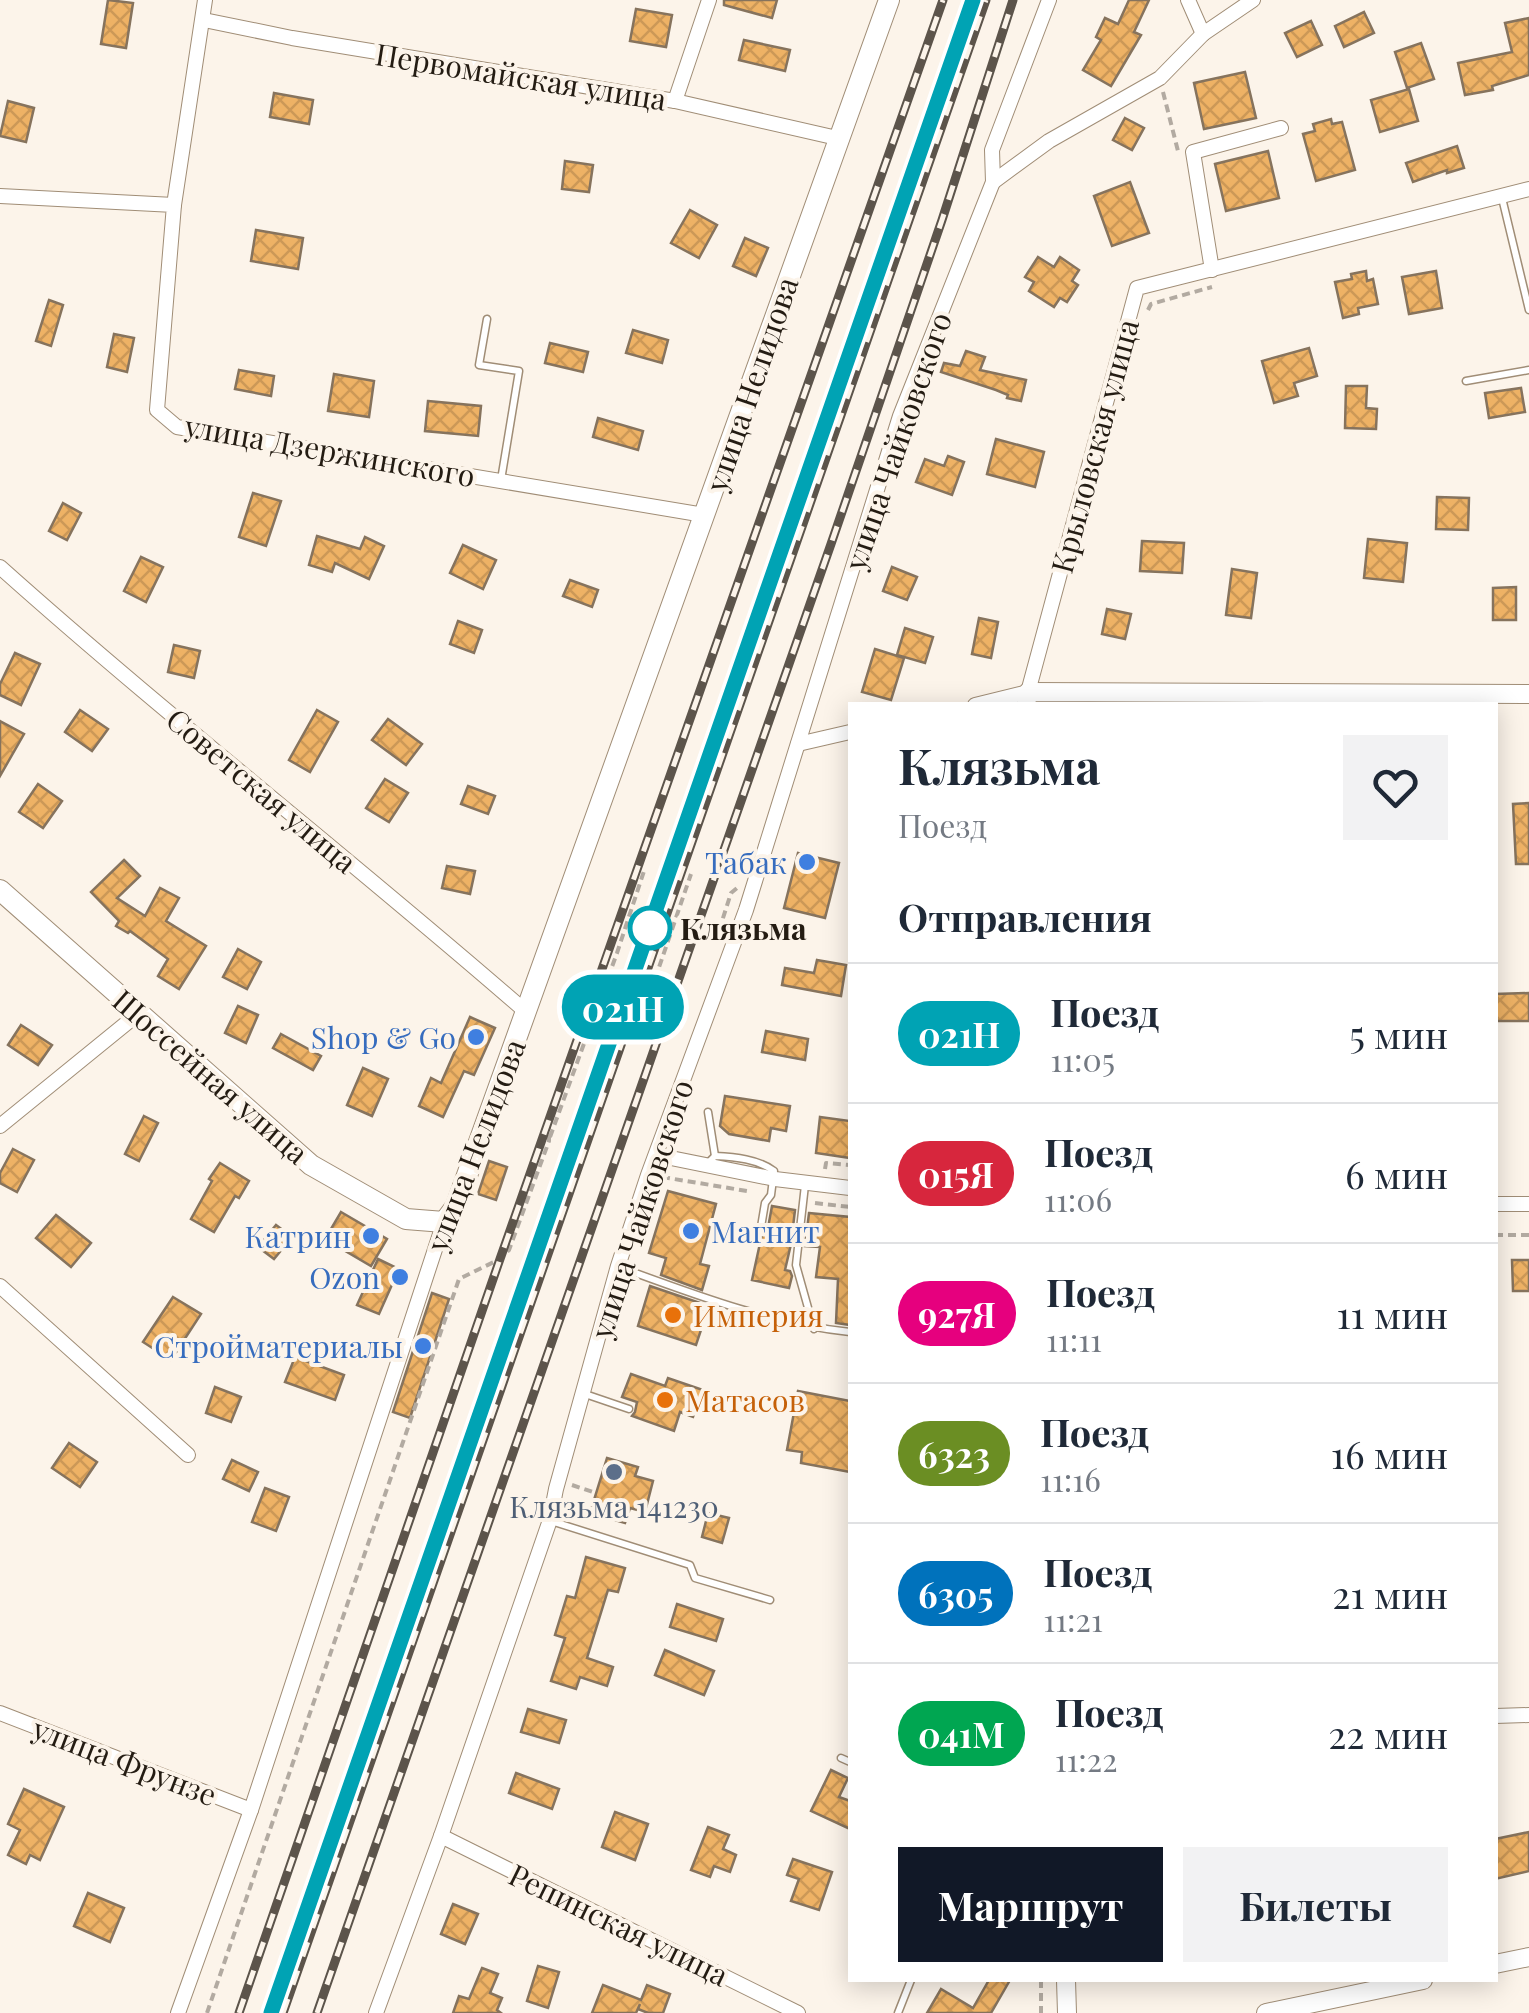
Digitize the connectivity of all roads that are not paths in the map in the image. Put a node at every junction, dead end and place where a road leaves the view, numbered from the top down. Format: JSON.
{"nodes":[{"id":1,"x":205,"y":0,"type":"edge"},
{"id":2,"x":709,"y":0,"type":"edge"},
{"id":3,"x":889,"y":0,"type":"edge"},
{"id":4,"x":1049,"y":0,"type":"edge"},
{"id":5,"x":1188,"y":0,"type":"edge"},
{"id":6,"x":1253,"y":0,"type":"edge"},
{"id":7,"x":204,"y":20,"type":"junction"},
{"id":8,"x":1203,"y":34,"type":"junction"},
{"id":9,"x":675,"y":101,"type":"junction"},
{"id":10,"x":1281,"y":128,"type":"dead end"},
{"id":11,"x":838,"y":138,"type":"junction"},
{"id":12,"x":993,"y":182,"type":"junction"},
{"id":13,"x":1529,"y":189,"type":"edge"},
{"id":14,"x":0,"y":196,"type":"edge"},
{"id":15,"x":1502,"y":197,"type":"junction"},
{"id":16,"x":174,"y":205,"type":"junction"},
{"id":17,"x":1212,"y":270,"type":"junction"},
{"id":18,"x":1529,"y":310,"type":"edge"},
{"id":19,"x":488,"y":319,"type":"dead end"},
{"id":20,"x":1529,"y":370,"type":"edge"},
{"id":21,"x":1466,"y":381,"type":"dead end"},
{"id":22,"x":501,"y":481,"type":"junction"},
{"id":23,"x":704,"y":516,"type":"junction"},
{"id":24,"x":0,"y":567,"type":"edge"},
{"id":25,"x":1529,"y":694,"type":"edge"},
{"id":26,"x":1027,"y":699,"type":"edge"},
{"id":27,"x":1001,"y":702,"type":"edge"},
{"id":28,"x":848,"y":732,"type":"edge"},
{"id":29,"x":798,"y":744,"type":"junction"},
{"id":30,"x":0,"y":890,"type":"edge"},
{"id":31,"x":524,"y":1012,"type":"junction"},
{"id":32,"x":139,"y":1013,"type":"junction"},
{"id":33,"x":708,"y":1112,"type":"dead end"},
{"id":34,"x":0,"y":1126,"type":"edge"},
{"id":35,"x":656,"y":1155,"type":"junction"},
{"id":36,"x":710,"y":1161,"type":"junction"},
{"id":37,"x":775,"y":1180,"type":"junction"},
{"id":38,"x":805,"y":1184,"type":"junction"},
{"id":39,"x":848,"y":1188,"type":"edge"},
{"id":40,"x":1498,"y":1204,"type":"edge"},
{"id":41,"x":1529,"y":1204,"type":"edge"},
{"id":42,"x":444,"y":1222,"type":"junction"},
{"id":43,"x":760,"y":1227,"type":"dead end"},
{"id":44,"x":618,"y":1266,"type":"junction"},
{"id":45,"x":0,"y":1286,"type":"edge"},
{"id":46,"x":814,"y":1328,"type":"junction"},
{"id":47,"x":848,"y":1332,"type":"edge"},
{"id":48,"x":584,"y":1393,"type":"junction"},
{"id":49,"x":629,"y":1408,"type":"dead end"},
{"id":50,"x":188,"y":1454,"type":"dead end"},
{"id":51,"x":550,"y":1520,"type":"junction"},
{"id":52,"x":770,"y":1600,"type":"dead end"},
{"id":53,"x":0,"y":1713,"type":"edge"},
{"id":54,"x":1498,"y":1716,"type":"edge"},
{"id":55,"x":1529,"y":1716,"type":"edge"},
{"id":56,"x":841,"y":1758,"type":"dead end"},
{"id":57,"x":848,"y":1761,"type":"edge"},
{"id":58,"x":250,"y":1810,"type":"junction"},
{"id":59,"x":441,"y":1836,"type":"junction"},
{"id":60,"x":1529,"y":1957,"type":"edge"},
{"id":61,"x":1498,"y":1963,"type":"edge"},
{"id":62,"x":910,"y":1982,"type":"edge"},
{"id":63,"x":1066,"y":1982,"type":"edge"},
{"id":64,"x":1413,"y":1982,"type":"edge"},
{"id":65,"x":789,"y":2011,"type":"edge"},
{"id":66,"x":178,"y":2013,"type":"edge"},
{"id":67,"x":376,"y":2013,"type":"edge"},
{"id":68,"x":898,"y":2013,"type":"edge"},
{"id":69,"x":1067,"y":2013,"type":"edge"},
{"id":70,"x":1266,"y":2013,"type":"edge"}],
"edges":[{"from":1,"to":7,"type":"street"},
{"from":2,"to":9,"type":"street"},
{"from":3,"to":11,"type":"main road","name":"улица Нелидова"},
{"from":4,"to":12,"type":"street","name":"улица Чайковского"},
{"from":5,"to":8,"type":"street"},
{"from":6,"to":8,"type":"street"},
{"from":7,"to":9,"type":"street","name":"Первомайская улица"},
{"from":7,"to":16,"type":"street"},
{"from":8,"to":12,"type":"street"},
{"from":9,"to":11,"type":"street","name":"Первомайская улица"},
{"from":10,"to":17,"type":"street"},
{"from":11,"to":23,"type":"main road","name":"улица Нелидова"},
{"from":12,"to":29,"type":"street","name":"улица Чайковского"},
{"from":13,"to":15,"type":"street","name":"Крыловская улица"},
{"from":14,"to":16,"type":"street"},
{"from":15,"to":17,"type":"street","name":"Крыловская улица"},
{"from":15,"to":18,"type":"lane"},
{"from":16,"to":22,"type":"street","name":"улица Дзержинского"},
{"from":17,"to":26,"type":"street","name":"Крыловская улица"},
{"from":19,"to":22,"type":"lane"},
{"from":20,"to":21,"type":"lane"},
{"from":22,"to":23,"type":"street","name":"улица Дзержинского"},
{"from":23,"to":31,"type":"main road","name":"улица Нелидова"},
{"from":24,"to":31,"type":"street","name":"Советская улица"},
{"from":25,"to":26,"type":"street"},
{"from":26,"to":27,"type":"street"},
{"from":28,"to":29,"type":"street"},
{"from":29,"to":35,"type":"street","name":"улица Чайковского"},
{"from":30,"to":32,"type":"main road","name":"Шоссейная улица"},
{"from":31,"to":42,"type":"main road","name":"улица Нелидова"},
{"from":32,"to":34,"type":"street"},
{"from":32,"to":42,"type":"main road","name":"Шоссейная улица"},
{"from":33,"to":36,"type":"lane"},
{"from":35,"to":36,"type":"street"},
{"from":35,"to":44,"type":"street","name":"улица Чайковского"},
{"from":36,"to":37,"type":"street"},
{"from":37,"to":38,"type":"street"},
{"from":37,"to":43,"type":"lane"},
{"from":38,"to":39,"type":"street"},
{"from":38,"to":46,"type":"lane"},
{"from":40,"to":41,"type":"street"},
{"from":42,"to":58,"type":"street","name":"улица Нелидова"},
{"from":44,"to":46,"type":"lane"},
{"from":44,"to":48,"type":"street","name":"улица Чайковского"},
{"from":45,"to":50,"type":"street"},
{"from":46,"to":47,"type":"lane"},
{"from":48,"to":49,"type":"lane"},
{"from":48,"to":51,"type":"street","name":"улица Чайковского"},
{"from":51,"to":52,"type":"lane"},
{"from":51,"to":59,"type":"street","name":"улица Чайковского"},
{"from":53,"to":58,"type":"street","name":"улица Фрунзе"},
{"from":54,"to":55,"type":"street"},
{"from":56,"to":57,"type":"lane"},
{"from":58,"to":66,"type":"street","name":"улица Нелидова"},
{"from":59,"to":65,"type":"street","name":"Репинская улица"},
{"from":59,"to":67,"type":"street","name":"улица Чайковского"},
{"from":60,"to":61,"type":"street"},
{"from":62,"to":68,"type":"lane"},
{"from":63,"to":69,"type":"street"},
{"from":64,"to":70,"type":"street"}]}
